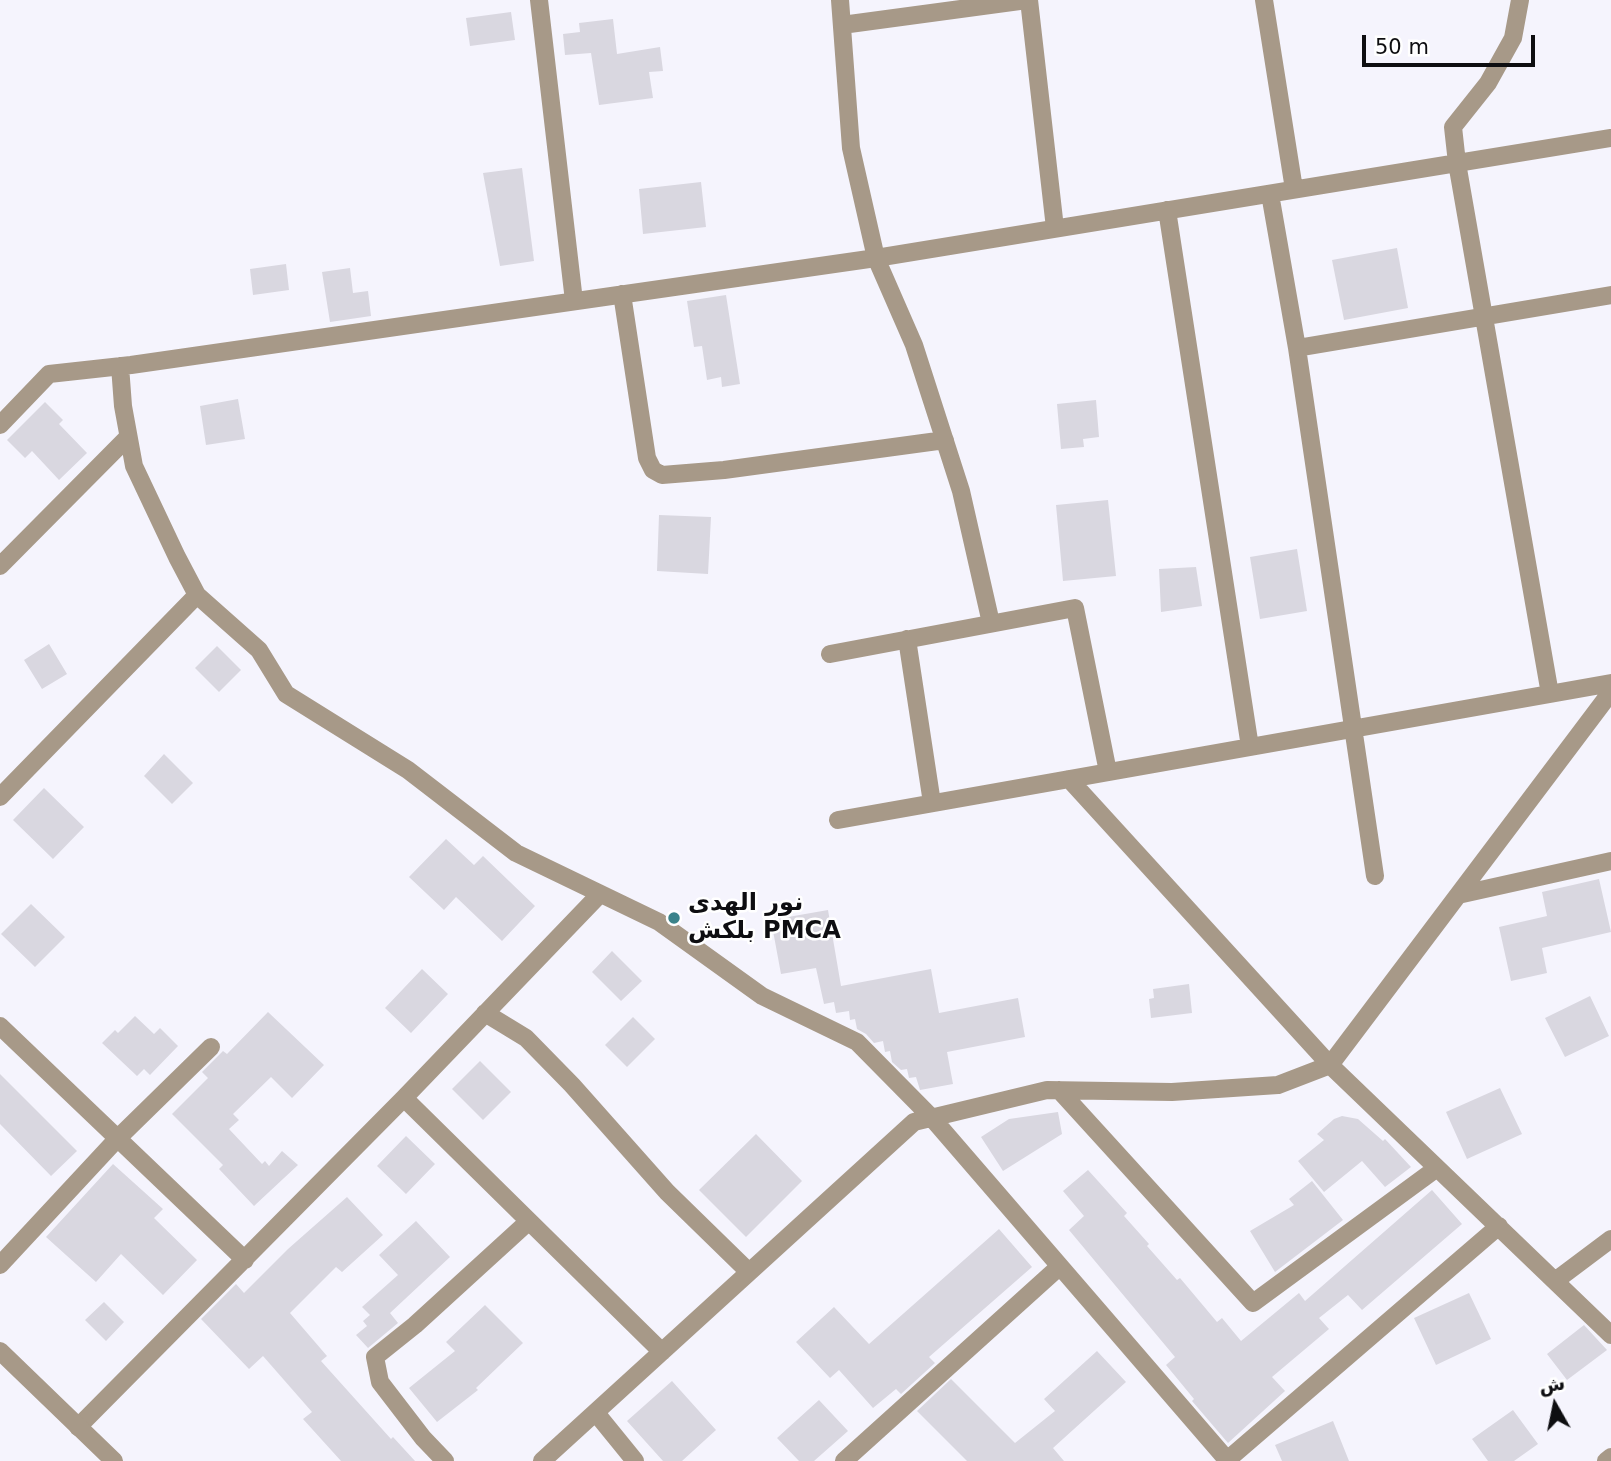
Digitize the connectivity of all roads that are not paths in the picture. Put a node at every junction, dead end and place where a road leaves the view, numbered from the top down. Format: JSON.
{"nodes":[{"id":1,"x":539,"y":0,"type":"edge"},
{"id":2,"x":840,"y":0,"type":"edge"},
{"id":3,"x":1028,"y":0,"type":"edge"},
{"id":4,"x":1264,"y":0,"type":"edge"},
{"id":5,"x":1520,"y":0,"type":"edge"},
{"id":6,"x":842,"y":26,"type":"junction"},
{"id":7,"x":1611,"y":138,"type":"edge"},
{"id":8,"x":1457,"y":163,"type":"junction"},
{"id":9,"x":1294,"y":189,"type":"junction"},
{"id":10,"x":1270,"y":194,"type":"junction"},
{"id":11,"x":1167,"y":210,"type":"junction"},
{"id":12,"x":1055,"y":229,"type":"junction"},
{"id":13,"x":876,"y":258,"type":"junction"},
{"id":14,"x":622,"y":294,"type":"junction"},
{"id":15,"x":1611,"y":295,"type":"edge"},
{"id":16,"x":573,"y":301,"type":"junction"},
{"id":17,"x":1484,"y":318,"type":"junction"},
{"id":18,"x":1297,"y":348,"type":"junction"},
{"id":19,"x":120,"y":366,"type":"junction"},
{"id":20,"x":0,"y":425,"type":"edge"},
{"id":21,"x":128,"y":438,"type":"junction"},
{"id":22,"x":945,"y":440,"type":"junction"},
{"id":23,"x":0,"y":566,"type":"edge"},
{"id":24,"x":197,"y":595,"type":"junction"},
{"id":25,"x":991,"y":624,"type":"junction"},
{"id":26,"x":907,"y":639,"type":"junction"},
{"id":27,"x":830,"y":654,"type":"dead end"},
{"id":28,"x":1611,"y":683,"type":"edge"},
{"id":29,"x":1611,"y":692,"type":"edge"},
{"id":30,"x":1550,"y":694,"type":"junction"},
{"id":31,"x":1353,"y":729,"type":"junction"},
{"id":32,"x":1250,"y":747,"type":"junction"},
{"id":33,"x":1108,"y":772,"type":"junction"},
{"id":34,"x":1069,"y":779,"type":"junction"},
{"id":35,"x":0,"y":797,"type":"edge"},
{"id":36,"x":932,"y":803,"type":"junction"},
{"id":37,"x":838,"y":820,"type":"dead end"},
{"id":38,"x":1611,"y":861,"type":"edge"},
{"id":39,"x":1375,"y":876,"type":"dead end"},
{"id":40,"x":600,"y":894,"type":"junction"},
{"id":41,"x":1458,"y":895,"type":"junction"},
{"id":42,"x":485,"y":1013,"type":"junction"},
{"id":43,"x":0,"y":1026,"type":"edge"},
{"id":44,"x":211,"y":1047,"type":"dead end"},
{"id":45,"x":1330,"y":1065,"type":"junction"},
{"id":46,"x":1059,"y":1090,"type":"junction"},
{"id":47,"x":404,"y":1098,"type":"junction"},
{"id":48,"x":932,"y":1118,"type":"junction"},
{"id":49,"x":117,"y":1139,"type":"junction"},
{"id":50,"x":1437,"y":1168,"type":"junction"},
{"id":51,"x":529,"y":1221,"type":"junction"},
{"id":52,"x":1499,"y":1226,"type":"junction"},
{"id":53,"x":1611,"y":1239,"type":"edge"},
{"id":54,"x":245,"y":1260,"type":"junction"},
{"id":55,"x":0,"y":1265,"type":"edge"},
{"id":56,"x":1059,"y":1267,"type":"junction"},
{"id":57,"x":749,"y":1272,"type":"junction"},
{"id":58,"x":1555,"y":1281,"type":"junction"},
{"id":59,"x":1611,"y":1335,"type":"edge"},
{"id":60,"x":0,"y":1351,"type":"edge"},
{"id":61,"x":662,"y":1352,"type":"junction"},
{"id":62,"x":596,"y":1413,"type":"junction"},
{"id":63,"x":78,"y":1427,"type":"junction"},
{"id":64,"x":1611,"y":1457,"type":"edge"},
{"id":65,"x":114,"y":1461,"type":"edge"},
{"id":66,"x":445,"y":1461,"type":"edge"},
{"id":67,"x":542,"y":1461,"type":"edge"},
{"id":68,"x":635,"y":1461,"type":"edge"},
{"id":69,"x":844,"y":1461,"type":"edge"},
{"id":70,"x":1227,"y":1461,"type":"edge"},
{"id":71,"x":1606,"y":1461,"type":"edge"}],
"edges":[{"from":1,"to":16,"type":"street"},
{"from":2,"to":6,"type":"street"},
{"from":3,"to":6,"type":"street"},
{"from":3,"to":12,"type":"street"},
{"from":4,"to":9,"type":"street"},
{"from":5,"to":8,"type":"street"},
{"from":6,"to":13,"type":"street"},
{"from":7,"to":8,"type":"street"},
{"from":8,"to":9,"type":"street"},
{"from":8,"to":17,"type":"street"},
{"from":9,"to":10,"type":"street"},
{"from":10,"to":11,"type":"street"},
{"from":10,"to":18,"type":"street"},
{"from":11,"to":12,"type":"street"},
{"from":11,"to":32,"type":"street"},
{"from":12,"to":13,"type":"street"},
{"from":13,"to":14,"type":"street"},
{"from":13,"to":22,"type":"street"},
{"from":14,"to":16,"type":"street"},
{"from":14,"to":22,"type":"street"},
{"from":15,"to":17,"type":"street"},
{"from":16,"to":19,"type":"street"},
{"from":17,"to":18,"type":"street"},
{"from":17,"to":30,"type":"street"},
{"from":18,"to":31,"type":"street"},
{"from":19,"to":20,"type":"street"},
{"from":19,"to":21,"type":"street"},
{"from":21,"to":23,"type":"street"},
{"from":21,"to":24,"type":"street"},
{"from":22,"to":25,"type":"street"},
{"from":24,"to":35,"type":"street"},
{"from":24,"to":40,"type":"street"},
{"from":25,"to":26,"type":"street"},
{"from":25,"to":33,"type":"street"},
{"from":26,"to":27,"type":"street"},
{"from":26,"to":36,"type":"street"},
{"from":28,"to":30,"type":"street"},
{"from":29,"to":41,"type":"street"},
{"from":30,"to":31,"type":"street"},
{"from":31,"to":32,"type":"street"},
{"from":31,"to":39,"type":"street"},
{"from":32,"to":33,"type":"street"},
{"from":33,"to":34,"type":"street"},
{"from":34,"to":36,"type":"street"},
{"from":34,"to":45,"type":"street"},
{"from":36,"to":37,"type":"street"},
{"from":38,"to":41,"type":"street"},
{"from":40,"to":42,"type":"street"},
{"from":40,"to":48,"type":"street"},
{"from":41,"to":45,"type":"street"},
{"from":42,"to":47,"type":"street"},
{"from":42,"to":57,"type":"street"},
{"from":43,"to":49,"type":"street"},
{"from":44,"to":49,"type":"street"},
{"from":45,"to":46,"type":"street"},
{"from":45,"to":50,"type":"street"},
{"from":46,"to":48,"type":"street"},
{"from":46,"to":50,"type":"street"},
{"from":47,"to":51,"type":"street"},
{"from":47,"to":54,"type":"street"},
{"from":48,"to":56,"type":"street"},
{"from":48,"to":57,"type":"street"},
{"from":49,"to":54,"type":"street"},
{"from":49,"to":55,"type":"street"},
{"from":50,"to":52,"type":"street"},
{"from":51,"to":61,"type":"street"},
{"from":51,"to":66,"type":"street"},
{"from":52,"to":58,"type":"street"},
{"from":52,"to":70,"type":"street"},
{"from":53,"to":58,"type":"street"},
{"from":54,"to":63,"type":"street"},
{"from":56,"to":69,"type":"street"},
{"from":56,"to":70,"type":"street"},
{"from":57,"to":61,"type":"street"},
{"from":58,"to":59,"type":"street"},
{"from":60,"to":63,"type":"street"},
{"from":61,"to":62,"type":"street"},
{"from":62,"to":67,"type":"street"},
{"from":62,"to":68,"type":"street"},
{"from":63,"to":65,"type":"street"},
{"from":64,"to":71,"type":"street"}]}
